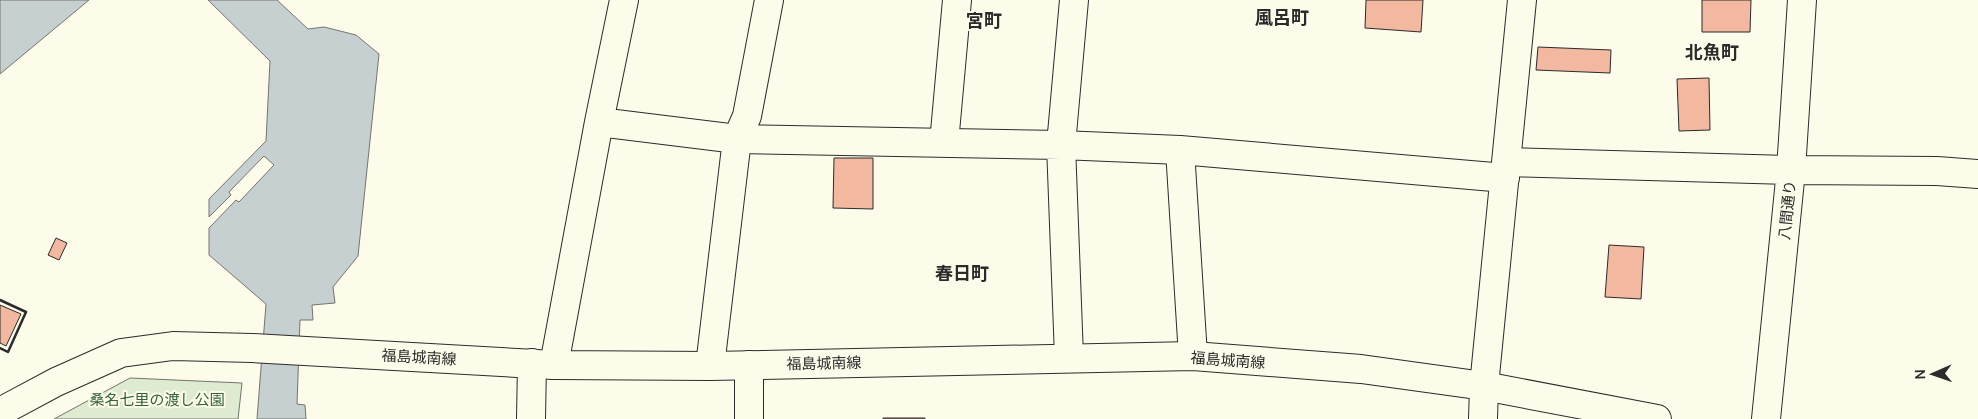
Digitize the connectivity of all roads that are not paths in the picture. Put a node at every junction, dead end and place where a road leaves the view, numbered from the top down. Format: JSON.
{"nodes":[{"id":1,"x":624,"y":0,"type":"edge"},
{"id":2,"x":769,"y":0,"type":"edge"},
{"id":3,"x":957,"y":0,"type":"edge"},
{"id":4,"x":1074,"y":0,"type":"edge"},
{"id":5,"x":1522,"y":0,"type":"edge"},
{"id":6,"x":1802,"y":0,"type":"edge"},
{"id":7,"x":599,"y":122,"type":"junction"},
{"id":8,"x":737,"y":139,"type":"junction"},
{"id":9,"x":944,"y":143,"type":"junction"},
{"id":10,"x":1061,"y":145,"type":"junction"},
{"id":11,"x":1180,"y":150,"type":"junction"},
{"id":12,"x":1505,"y":170,"type":"junction"},
{"id":13,"x":1791,"y":170,"type":"junction"},
{"id":14,"x":1978,"y":174,"type":"edge"},
{"id":15,"x":1193,"y":356,"type":"junction"},
{"id":16,"x":1069,"y":358,"type":"junction"},
{"id":17,"x":543,"y":364,"type":"junction"},
{"id":18,"x":749,"y":365,"type":"junction"},
{"id":19,"x":710,"y":366,"type":"junction"},
{"id":20,"x":1484,"y":386,"type":"junction"},
{"id":21,"x":0,"y":412,"type":"edge"},
{"id":22,"x":531,"y":419,"type":"edge"},
{"id":23,"x":749,"y":419,"type":"edge"},
{"id":24,"x":1483,"y":419,"type":"edge"},
{"id":25,"x":1657,"y":419,"type":"edge"},
{"id":26,"x":1766,"y":419,"type":"edge"}],
"edges":[{"from":1,"to":7,"type":"street"},
{"from":2,"to":8,"type":"street"},
{"from":3,"to":9,"type":"street"},
{"from":4,"to":10,"type":"street"},
{"from":5,"to":12,"type":"street"},
{"from":6,"to":13,"type":"street","name":"八間通り"},
{"from":7,"to":8,"type":"street"},
{"from":7,"to":17,"type":"street"},
{"from":8,"to":9,"type":"street"},
{"from":8,"to":19,"type":"street"},
{"from":9,"to":10,"type":"street"},
{"from":10,"to":11,"type":"street"},
{"from":10,"to":16,"type":"street"},
{"from":11,"to":12,"type":"street"},
{"from":11,"to":15,"type":"street"},
{"from":12,"to":13,"type":"street"},
{"from":12,"to":20,"type":"street"},
{"from":13,"to":14,"type":"street"},
{"from":13,"to":26,"type":"street","name":"八間通り"},
{"from":15,"to":16,"type":"street","name":"福島城南線"},
{"from":15,"to":20,"type":"street","name":"福島城南線"},
{"from":16,"to":18,"type":"street","name":"福島城南線"},
{"from":17,"to":19,"type":"street","name":"福島城南線"},
{"from":17,"to":21,"type":"street","name":"福島城南線"},
{"from":17,"to":22,"type":"street"},
{"from":18,"to":19,"type":"street","name":"福島城南線"},
{"from":18,"to":23,"type":"street"},
{"from":20,"to":24,"type":"street"},
{"from":20,"to":25,"type":"street","name":"福島城南線"}]}
